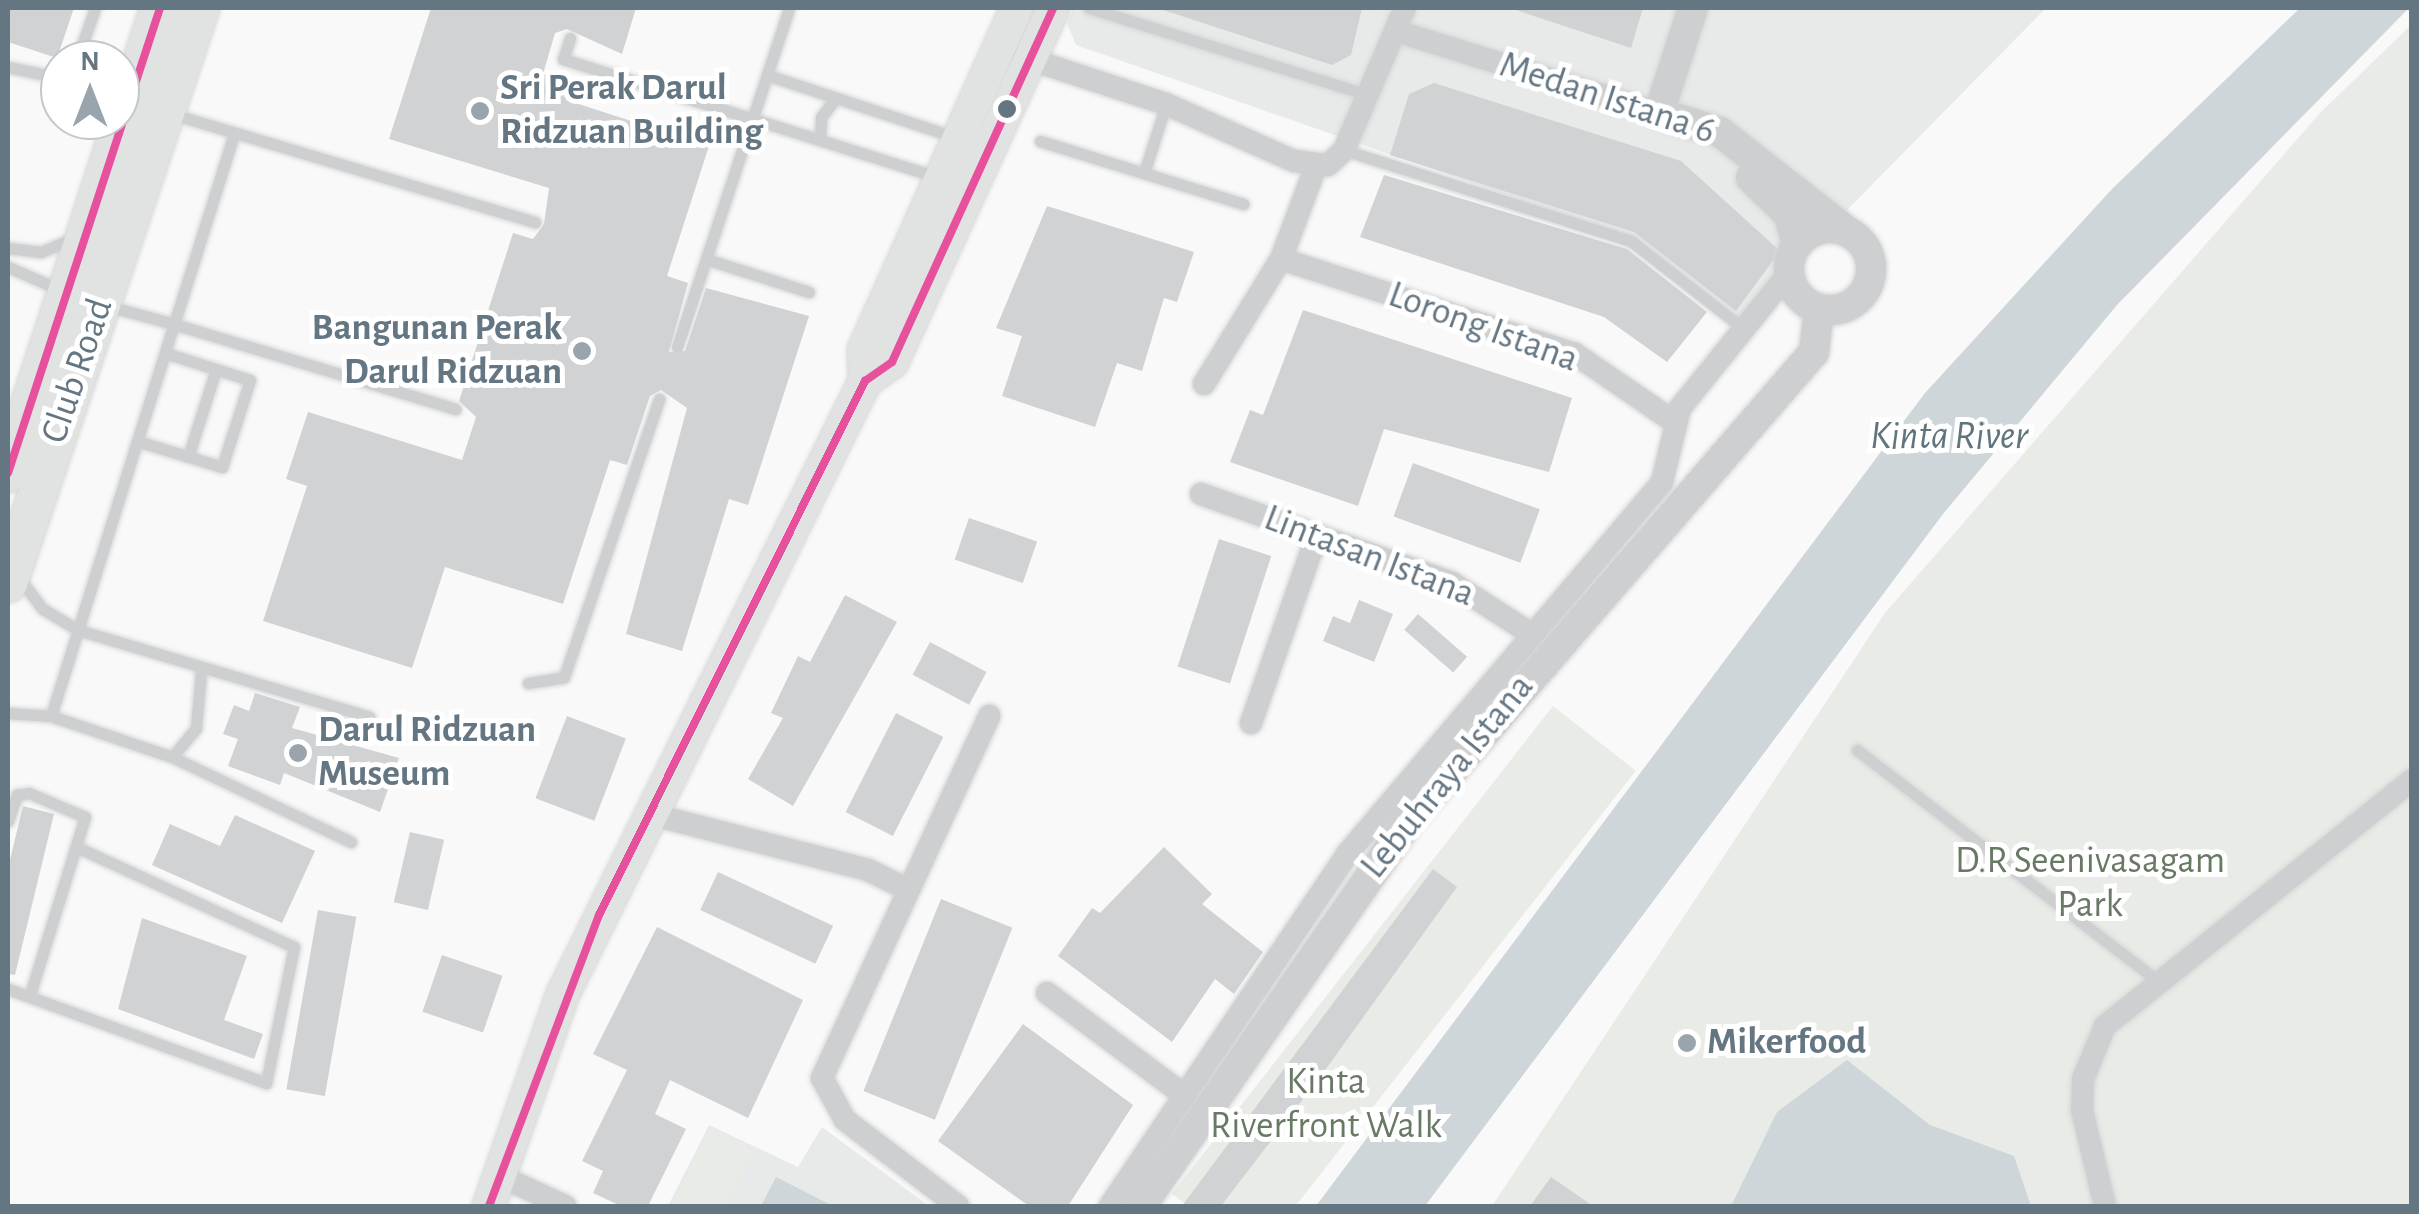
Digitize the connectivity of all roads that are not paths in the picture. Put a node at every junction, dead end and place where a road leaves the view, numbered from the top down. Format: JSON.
{"nodes":[{"id":1,"x":95,"y":8,"type":"edge"},
{"id":2,"x":160,"y":8,"type":"edge"},
{"id":3,"x":200,"y":8,"type":"edge"},
{"id":4,"x":789,"y":8,"type":"edge"},
{"id":5,"x":1016,"y":8,"type":"edge"},
{"id":6,"x":1053,"y":8,"type":"edge"},
{"id":7,"x":1090,"y":8,"type":"edge"},
{"id":8,"x":1405,"y":8,"type":"edge"},
{"id":9,"x":1692,"y":8,"type":"edge"},
{"id":10,"x":1396,"y":31,"type":"junction"},
{"id":11,"x":570,"y":38,"type":"dead end"},
{"id":12,"x":84,"y":40,"type":"edge"},
{"id":13,"x":998,"y":48,"type":"junction"},
{"id":14,"x":1030,"y":59,"type":"junction"},
{"id":15,"x":8,"y":67,"type":"edge"},
{"id":16,"x":40,"y":74,"type":"edge"},
{"id":17,"x":767,"y":76,"type":"junction"},
{"id":18,"x":140,"y":95,"type":"edge"},
{"id":19,"x":1369,"y":95,"type":"junction"},
{"id":20,"x":140,"y":98,"type":"edge"},
{"id":21,"x":836,"y":98,"type":"junction"},
{"id":22,"x":140,"y":99,"type":"edge"},
{"id":23,"x":1166,"y":104,"type":"junction"},
{"id":24,"x":1659,"y":113,"type":"junction"},
{"id":25,"x":754,"y":118,"type":"junction"},
{"id":26,"x":234,"y":134,"type":"junction"},
{"id":27,"x":820,"y":139,"type":"junction"},
{"id":28,"x":123,"y":140,"type":"edge"},
{"id":29,"x":128,"y":140,"type":"edge"},
{"id":30,"x":1040,"y":141,"type":"dead end"},
{"id":31,"x":974,"y":143,"type":"junction"},
{"id":32,"x":1344,"y":150,"type":"junction"},
{"id":33,"x":1316,"y":166,"type":"junction"},
{"id":34,"x":1144,"y":173,"type":"junction"},
{"id":35,"x":956,"y":182,"type":"junction"},
{"id":36,"x":1244,"y":204,"type":"dead end"},
{"id":37,"x":536,"y":222,"type":"dead end"},
{"id":38,"x":91,"y":224,"type":"junction"},
{"id":39,"x":1850,"y":233,"type":"junction"},
{"id":40,"x":8,"y":248,"type":"edge"},
{"id":41,"x":1281,"y":258,"type":"junction"},
{"id":42,"x":706,"y":259,"type":"junction"},
{"id":43,"x":1793,"y":259,"type":"junction"},
{"id":44,"x":8,"y":267,"type":"edge"},
{"id":45,"x":808,"y":292,"type":"dead end"},
{"id":46,"x":85,"y":299,"type":"junction"},
{"id":47,"x":1858,"y":300,"type":"junction"},
{"id":48,"x":1819,"y":309,"type":"junction"},
{"id":49,"x":174,"y":324,"type":"junction"},
{"id":50,"x":1744,"y":329,"type":"junction"},
{"id":51,"x":677,"y":347,"type":"dead end"},
{"id":52,"x":165,"y":354,"type":"junction"},
{"id":53,"x":216,"y":369,"type":"junction"},
{"id":54,"x":1204,"y":384,"type":"dead end"},
{"id":55,"x":659,"y":399,"type":"dead end"},
{"id":56,"x":1764,"y":407,"type":"junction"},
{"id":57,"x":455,"y":409,"type":"dead end"},
{"id":58,"x":1674,"y":420,"type":"junction"},
{"id":59,"x":137,"y":441,"type":"junction"},
{"id":60,"x":188,"y":457,"type":"junction"},
{"id":61,"x":8,"y":473,"type":"edge"},
{"id":62,"x":1200,"y":494,"type":"dead end"},
{"id":63,"x":1318,"y":535,"type":"junction"},
{"id":64,"x":10,"y":575,"type":"edge"},
{"id":65,"x":78,"y":630,"type":"junction"},
{"id":66,"x":1530,"y":633,"type":"junction"},
{"id":67,"x":200,"y":671,"type":"junction"},
{"id":68,"x":528,"y":683,"type":"dead end"},
{"id":69,"x":8,"y":713,"type":"edge"},
{"id":70,"x":51,"y":716,"type":"junction"},
{"id":71,"x":989,"y":716,"type":"dead end"},
{"id":72,"x":369,"y":717,"type":"dead end"},
{"id":73,"x":1251,"y":723,"type":"dead end"},
{"id":74,"x":1857,"y":750,"type":"dead end"},
{"id":75,"x":172,"y":757,"type":"junction"},
{"id":76,"x":2412,"y":780,"type":"edge"},
{"id":77,"x":650,"y":814,"type":"junction"},
{"id":78,"x":8,"y":821,"type":"edge"},
{"id":79,"x":351,"y":842,"type":"dead end"},
{"id":80,"x":79,"y":848,"type":"junction"},
{"id":81,"x":908,"y":889,"type":"junction"},
{"id":82,"x":2154,"y":978,"type":"junction"},
{"id":83,"x":8,"y":989,"type":"edge"},
{"id":84,"x":1048,"y":993,"type":"dead end"},
{"id":85,"x":30,"y":995,"type":"junction"},
{"id":86,"x":1184,"y":1095,"type":"junction"},
{"id":87,"x":1169,"y":1176,"type":"junction"},
{"id":88,"x":494,"y":1191,"type":"edge"},
{"id":89,"x":565,"y":1206,"type":"edge"},
{"id":90,"x":958,"y":1206,"type":"edge"},
{"id":91,"x":1110,"y":1206,"type":"edge"},
{"id":92,"x":1141,"y":1206,"type":"edge"},
{"id":93,"x":1152,"y":1206,"type":"edge"},
{"id":94,"x":2105,"y":1206,"type":"edge"}],
"edges":[{"from":1,"to":12,"type":"lane"},
{"from":2,"to":18,"type":"highway","name":"Club Road"},
{"from":3,"to":20,"type":"highway","name":"Club Road"},
{"from":4,"to":17,"type":"lane"},
{"from":5,"to":13,"type":"main road"},
{"from":6,"to":14,"type":"main road"},
{"from":7,"to":19,"type":"lane"},
{"from":8,"to":10,"type":"street"},
{"from":9,"to":24,"type":"street"},
{"from":10,"to":19,"type":"street"},
{"from":10,"to":24,"type":"street","name":"Medan Istana 6"},
{"from":11,"to":25,"type":"lane"},
{"from":13,"to":14,"type":"street"},
{"from":13,"to":31,"type":"main road"},
{"from":14,"to":23,"type":"street"},
{"from":14,"to":31,"type":"main road"},
{"from":15,"to":16,"type":"lane"},
{"from":17,"to":21,"type":"lane"},
{"from":17,"to":25,"type":"lane"},
{"from":19,"to":32,"type":"street"},
{"from":21,"to":27,"type":"lane"},
{"from":21,"to":31,"type":"lane"},
{"from":22,"to":26,"type":"lane"},
{"from":23,"to":33,"type":"street"},
{"from":23,"to":34,"type":"lane"},
{"from":24,"to":39,"type":"street","name":"Medan Istana 6"},
{"from":24,"to":43,"type":"street"},
{"from":25,"to":27,"type":"lane"},
{"from":25,"to":42,"type":"lane"},
{"from":26,"to":37,"type":"lane"},
{"from":26,"to":49,"type":"lane"},
{"from":27,"to":35,"type":"lane"},
{"from":28,"to":38,"type":"highway","name":"Club Road"},
{"from":29,"to":46,"type":"highway"},
{"from":30,"to":34,"type":"lane"},
{"from":31,"to":35,"type":"main road"},
{"from":32,"to":33,"type":"street"},
{"from":32,"to":50,"type":"lane"},
{"from":33,"to":41,"type":"street"},
{"from":34,"to":36,"type":"lane"},
{"from":35,"to":77,"type":"main road"},
{"from":38,"to":40,"type":"lane"},
{"from":38,"to":46,"type":"highway","name":"Club Road"},
{"from":39,"to":43,"type":"street"},
{"from":39,"to":47,"type":"street"},
{"from":41,"to":54,"type":"street"},
{"from":41,"to":58,"type":"street","name":"Lorong Istana"},
{"from":42,"to":45,"type":"lane"},
{"from":42,"to":51,"type":"lane"},
{"from":43,"to":48,"type":"street"},
{"from":43,"to":50,"type":"street"},
{"from":44,"to":46,"type":"lane"},
{"from":46,"to":49,"type":"lane"},
{"from":46,"to":61,"type":"highway","name":"Club Road"},
{"from":46,"to":64,"type":"highway","name":"Club Road"},
{"from":47,"to":48,"type":"street"},
{"from":47,"to":56,"type":"street","name":"Lebuhraya Istana"},
{"from":48,"to":56,"type":"street","name":"Lebuhraya Istana"},
{"from":49,"to":52,"type":"lane"},
{"from":49,"to":57,"type":"lane"},
{"from":50,"to":58,"type":"street"},
{"from":52,"to":53,"type":"lane"},
{"from":52,"to":59,"type":"lane"},
{"from":53,"to":60,"type":"lane"},
{"from":53,"to":60,"type":"lane"},
{"from":55,"to":68,"type":"lane"},
{"from":56,"to":87,"type":"street","name":"Lebuhraya Istana"},
{"from":58,"to":66,"type":"street"},
{"from":59,"to":60,"type":"lane"},
{"from":59,"to":65,"type":"lane"},
{"from":62,"to":63,"type":"street","name":"Lintasan Istana"},
{"from":63,"to":66,"type":"street","name":"Lintasan Istana"},
{"from":63,"to":73,"type":"street"},
{"from":64,"to":65,"type":"lane"},
{"from":65,"to":67,"type":"lane"},
{"from":65,"to":70,"type":"lane"},
{"from":66,"to":86,"type":"street"},
{"from":67,"to":72,"type":"lane"},
{"from":67,"to":75,"type":"lane"},
{"from":69,"to":70,"type":"lane"},
{"from":70,"to":75,"type":"lane"},
{"from":71,"to":81,"type":"street"},
{"from":74,"to":82,"type":"lane"},
{"from":75,"to":79,"type":"lane"},
{"from":76,"to":82,"type":"street"},
{"from":77,"to":81,"type":"street"},
{"from":77,"to":88,"type":"main road"},
{"from":78,"to":80,"type":"lane"},
{"from":80,"to":85,"type":"lane"},
{"from":80,"to":85,"type":"lane"},
{"from":81,"to":90,"type":"street"},
{"from":82,"to":94,"type":"street"},
{"from":83,"to":85,"type":"lane"},
{"from":84,"to":86,"type":"street"},
{"from":86,"to":91,"type":"street"},
{"from":87,"to":92,"type":"street","name":"Lebuhraya Istana"},
{"from":87,"to":93,"type":"street","name":"Lebuhraya Istana"},
{"from":88,"to":89,"type":"street"}]}
